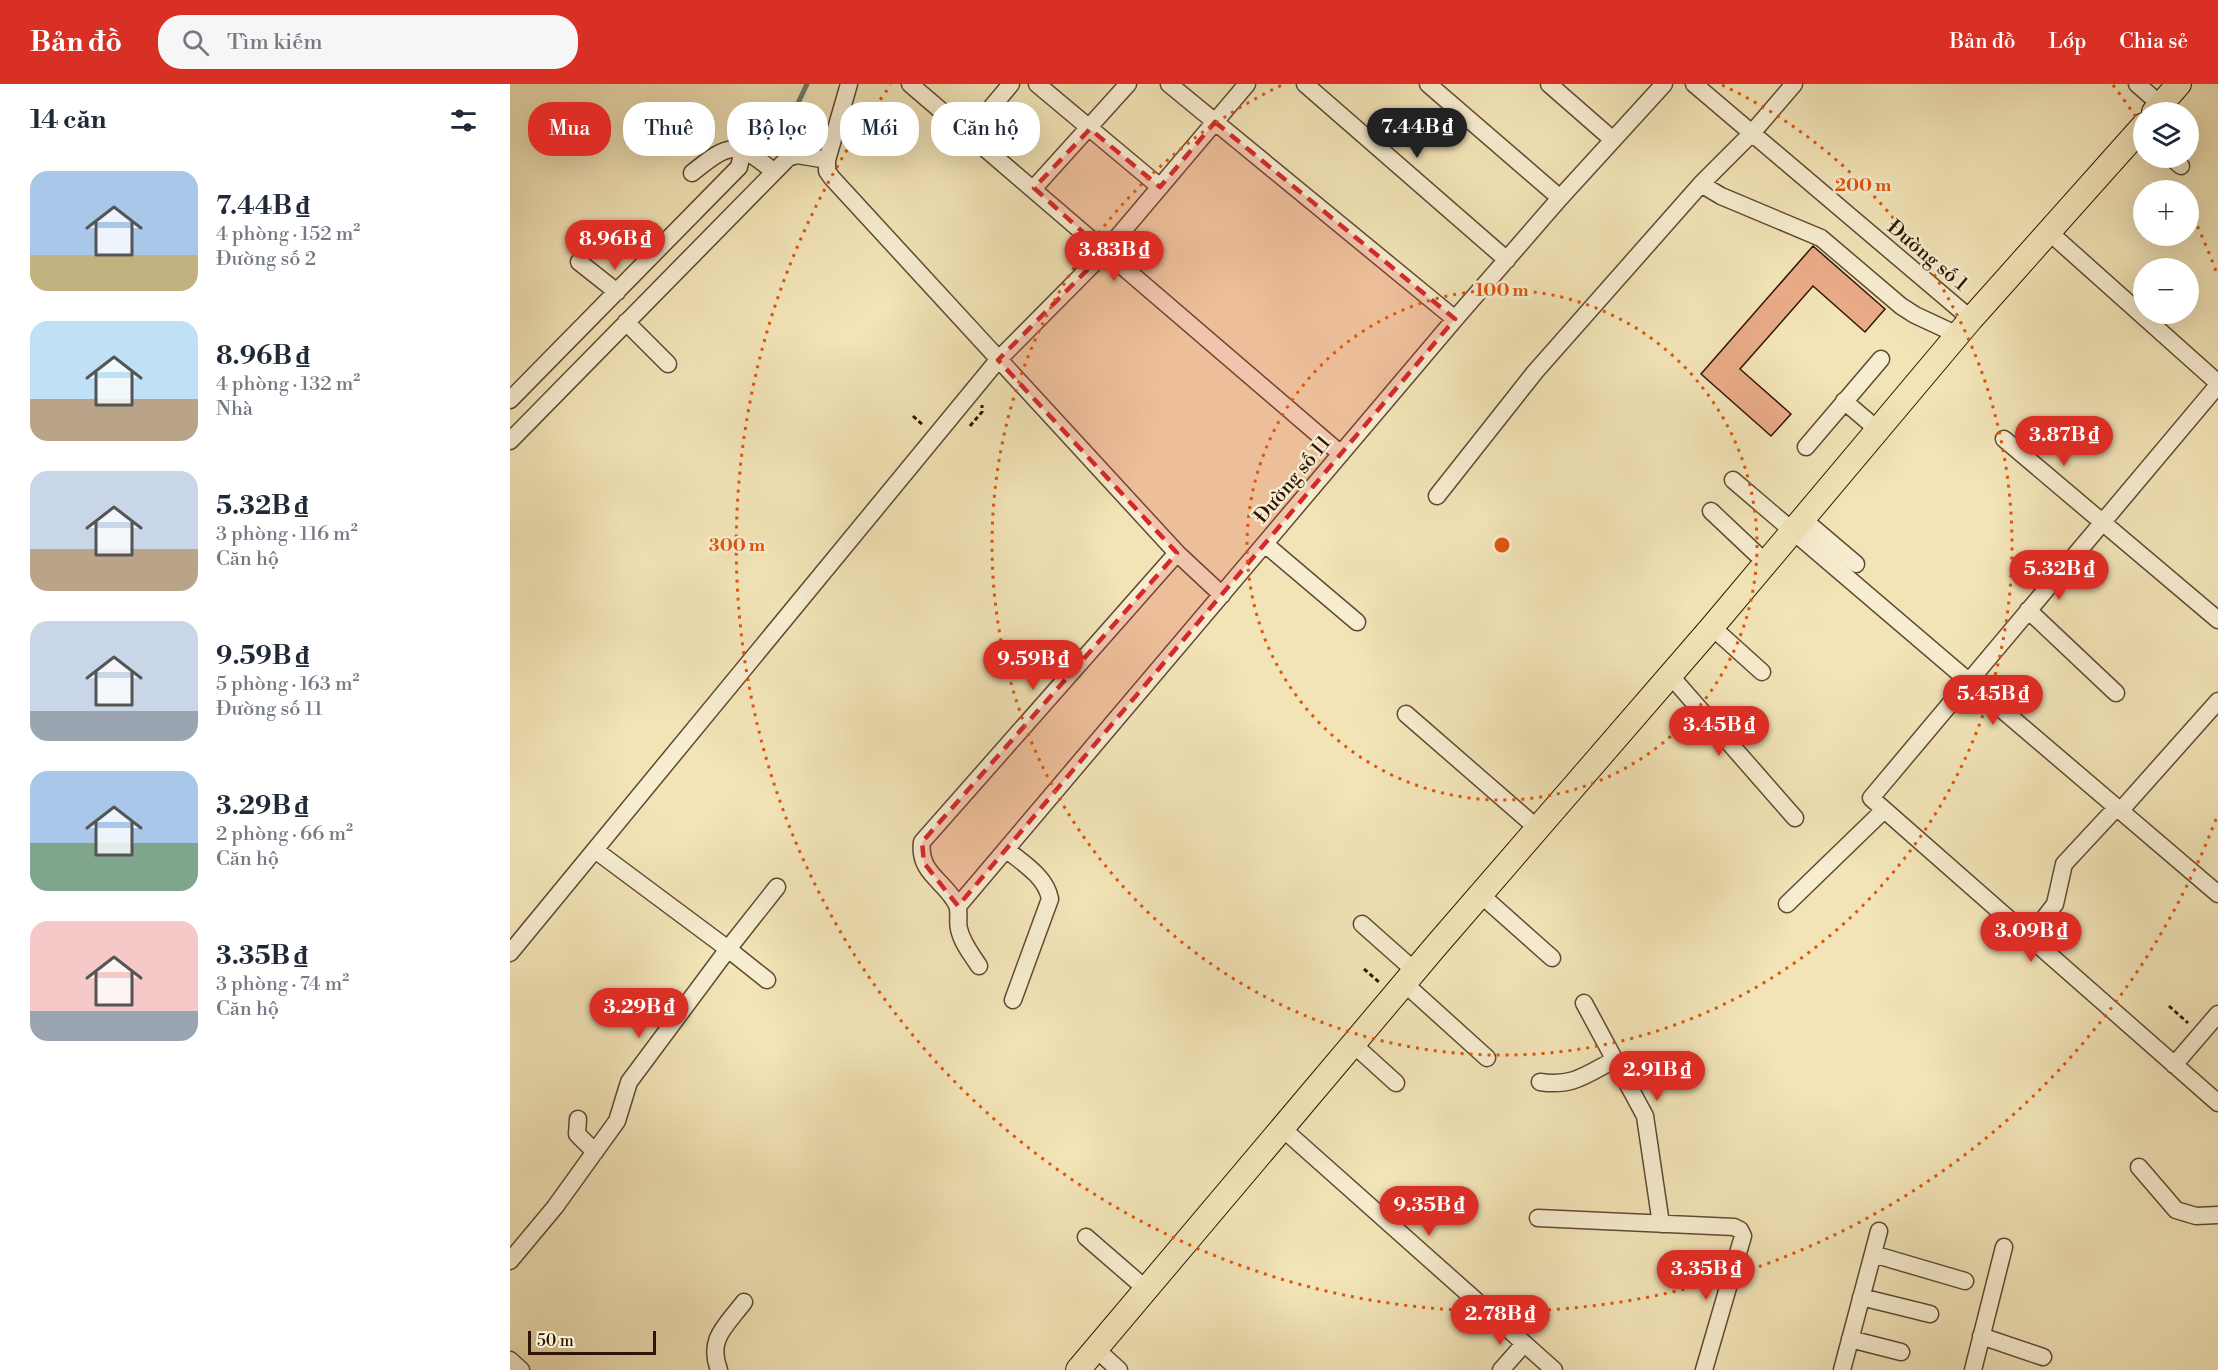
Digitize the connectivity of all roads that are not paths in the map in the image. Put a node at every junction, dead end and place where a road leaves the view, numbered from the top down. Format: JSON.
{"nodes":[{"id":1,"x":849,"y":84,"type":"edge"},
{"id":2,"x":910,"y":84,"type":"edge"},
{"id":3,"x":1011,"y":84,"type":"edge"},
{"id":4,"x":1037,"y":84,"type":"edge"},
{"id":5,"x":1128,"y":84,"type":"edge"},
{"id":6,"x":1169,"y":84,"type":"edge"},
{"id":7,"x":1247,"y":84,"type":"edge"},
{"id":8,"x":1305,"y":84,"type":"edge"},
{"id":9,"x":1428,"y":84,"type":"edge"},
{"id":10,"x":1549,"y":84,"type":"edge"},
{"id":11,"x":1664,"y":84,"type":"edge"},
{"id":12,"x":1694,"y":84,"type":"edge"},
{"id":13,"x":1794,"y":84,"type":"edge"},
{"id":14,"x":2138,"y":84,"type":"edge"},
{"id":15,"x":2179,"y":84,"type":"edge"},
{"id":16,"x":931,"y":102,"type":"edge"},
{"id":17,"x":996,"y":102,"type":"edge"},
{"id":18,"x":2143,"y":102,"type":"edge"},
{"id":19,"x":2164,"y":102,"type":"edge"},
{"id":20,"x":1215,"y":122,"type":"junction"},
{"id":21,"x":1090,"y":129,"type":"junction"},
{"id":22,"x":1752,"y":133,"type":"junction"},
{"id":23,"x":2133,"y":137,"type":"edge"},
{"id":24,"x":1612,"y":140,"type":"junction"},
{"id":25,"x":995,"y":156,"type":"edge"},
{"id":26,"x":758,"y":160,"type":"junction"},
{"id":27,"x":827,"y":160,"type":"junction"},
{"id":28,"x":693,"y":173,"type":"dead end"},
{"id":29,"x":1701,"y":184,"type":"junction"},
{"id":30,"x":1034,"y":188,"type":"junction"},
{"id":31,"x":1160,"y":188,"type":"junction"},
{"id":32,"x":1560,"y":198,"type":"junction"},
{"id":33,"x":2049,"y":232,"type":"junction"},
{"id":34,"x":1106,"y":252,"type":"junction"},
{"id":35,"x":1507,"y":260,"type":"junction"},
{"id":36,"x":579,"y":262,"type":"dead end"},
{"id":37,"x":617,"y":292,"type":"junction"},
{"id":38,"x":1455,"y":319,"type":"junction"},
{"id":39,"x":626,"y":322,"type":"junction"},
{"id":40,"x":1965,"y":327,"type":"junction"},
{"id":41,"x":1881,"y":359,"type":"dead end"},
{"id":42,"x":998,"y":360,"type":"junction"},
{"id":43,"x":668,"y":364,"type":"dead end"},
{"id":44,"x":2218,"y":384,"type":"edge"},
{"id":45,"x":510,"y":400,"type":"edge"},
{"id":46,"x":1844,"y":401,"type":"junction"},
{"id":47,"x":1878,"y":430,"type":"junction"},
{"id":48,"x":2004,"y":439,"type":"dead end"},
{"id":49,"x":510,"y":441,"type":"edge"},
{"id":50,"x":1806,"y":447,"type":"dead end"},
{"id":51,"x":1341,"y":454,"type":"junction"},
{"id":52,"x":1733,"y":480,"type":"dead end"},
{"id":53,"x":1437,"y":496,"type":"dead end"},
{"id":54,"x":1711,"y":511,"type":"dead end"},
{"id":55,"x":2103,"y":521,"type":"junction"},
{"id":56,"x":1797,"y":525,"type":"junction"},
{"id":57,"x":1265,"y":544,"type":"junction"},
{"id":58,"x":1177,"y":553,"type":"junction"},
{"id":59,"x":1765,"y":562,"type":"junction"},
{"id":60,"x":1856,"y":564,"type":"dead end"},
{"id":61,"x":1222,"y":595,"type":"junction"},
{"id":62,"x":2028,"y":610,"type":"junction"},
{"id":63,"x":2218,"y":620,"type":"edge"},
{"id":64,"x":1357,"y":622,"type":"dead end"},
{"id":65,"x":1712,"y":627,"type":"junction"},
{"id":66,"x":1762,"y":672,"type":"dead end"},
{"id":67,"x":1669,"y":674,"type":"junction"},
{"id":68,"x":1968,"y":682,"type":"junction"},
{"id":69,"x":2116,"y":693,"type":"dead end"},
{"id":70,"x":2218,"y":701,"type":"edge"},
{"id":71,"x":1406,"y":714,"type":"dead end"},
{"id":72,"x":2119,"y":808,"type":"junction"},
{"id":73,"x":1882,"y":810,"type":"junction"},
{"id":74,"x":1795,"y":818,"type":"dead end"},
{"id":75,"x":1537,"y":828,"type":"junction"},
{"id":76,"x":595,"y":850,"type":"junction"},
{"id":77,"x":1007,"y":850,"type":"junction"},
{"id":78,"x":777,"y":887,"type":"dead end"},
{"id":79,"x":1480,"y":894,"type":"junction"},
{"id":80,"x":2218,"y":894,"type":"edge"},
{"id":81,"x":1787,"y":904,"type":"dead end"},
{"id":82,"x":958,"y":906,"type":"junction"},
{"id":83,"x":1362,"y":924,"type":"dead end"},
{"id":84,"x":2029,"y":938,"type":"junction"},
{"id":85,"x":728,"y":950,"type":"junction"},
{"id":86,"x":510,"y":953,"type":"edge"},
{"id":87,"x":1552,"y":958,"type":"dead end"},
{"id":88,"x":979,"y":966,"type":"dead end"},
{"id":89,"x":1409,"y":977,"type":"junction"},
{"id":90,"x":767,"y":980,"type":"dead end"},
{"id":91,"x":1013,"y":1000,"type":"dead end"},
{"id":92,"x":1584,"y":1003,"type":"dead end"},
{"id":93,"x":2218,"y":1014,"type":"edge"},
{"id":94,"x":1353,"y":1044,"type":"junction"},
{"id":95,"x":1487,"y":1058,"type":"dead end"},
{"id":96,"x":1614,"y":1060,"type":"junction"},
{"id":97,"x":2174,"y":1065,"type":"junction"},
{"id":98,"x":1540,"y":1082,"type":"dead end"},
{"id":99,"x":1396,"y":1083,"type":"dead end"},
{"id":100,"x":2218,"y":1103,"type":"edge"},
{"id":101,"x":578,"y":1119,"type":"dead end"},
{"id":102,"x":1282,"y":1128,"type":"junction"},
{"id":103,"x":595,"y":1152,"type":"junction"},
{"id":104,"x":2139,"y":1167,"type":"dead end"},
{"id":105,"x":2218,"y":1215,"type":"edge"},
{"id":106,"x":1538,"y":1218,"type":"dead end"},
{"id":107,"x":1661,"y":1224,"type":"junction"},
{"id":108,"x":1879,"y":1231,"type":"dead end"},
{"id":109,"x":1086,"y":1237,"type":"dead end"},
{"id":110,"x":2004,"y":1247,"type":"dead end"},
{"id":111,"x":1873,"y":1254,"type":"junction"},
{"id":112,"x":510,"y":1261,"type":"edge"},
{"id":113,"x":1965,"y":1281,"type":"dead end"},
{"id":114,"x":1146,"y":1289,"type":"junction"},
{"id":115,"x":1862,"y":1297,"type":"junction"},
{"id":116,"x":744,"y":1302,"type":"dead end"},
{"id":117,"x":1930,"y":1314,"type":"dead end"},
{"id":118,"x":1981,"y":1336,"type":"junction"},
{"id":119,"x":1850,"y":1339,"type":"junction"},
{"id":120,"x":1524,"y":1344,"type":"junction"},
{"id":121,"x":1096,"y":1349,"type":"junction"},
{"id":122,"x":1901,"y":1352,"type":"dead end"},
{"id":123,"x":2043,"y":1357,"type":"dead end"},
{"id":124,"x":719,"y":1370,"type":"edge"},
{"id":125,"x":1078,"y":1370,"type":"edge"},
{"id":126,"x":1119,"y":1370,"type":"edge"},
{"id":127,"x":1501,"y":1370,"type":"edge"},
{"id":128,"x":1554,"y":1370,"type":"edge"},
{"id":129,"x":1704,"y":1370,"type":"edge"},
{"id":130,"x":1842,"y":1370,"type":"edge"},
{"id":131,"x":1973,"y":1370,"type":"edge"}],
"edges":[{"from":1,"to":27,"type":"street"},
{"from":2,"to":16,"type":"street"},
{"from":3,"to":17,"type":"street"},
{"from":4,"to":21,"type":"street"},
{"from":5,"to":21,"type":"street"},
{"from":6,"to":20,"type":"street"},
{"from":7,"to":20,"type":"street"},
{"from":8,"to":35,"type":"street"},
{"from":9,"to":32,"type":"street"},
{"from":10,"to":24,"type":"street"},
{"from":11,"to":24,"type":"street","name":"Đường số 11"},
{"from":12,"to":22,"type":"street","name":"Đường số 1"},
{"from":13,"to":22,"type":"street"},
{"from":14,"to":18,"type":"street"},
{"from":15,"to":19,"type":"highway"},
{"from":20,"to":31,"type":"street"},
{"from":20,"to":38,"type":"street"},
{"from":21,"to":30,"type":"street"},
{"from":21,"to":31,"type":"street"},
{"from":22,"to":29,"type":"street"},
{"from":22,"to":40,"type":"street","name":"Đường số 1"},
{"from":23,"to":33,"type":"highway"},
{"from":24,"to":32,"type":"street","name":"Đường số 11"},
{"from":25,"to":30,"type":"street"},
{"from":26,"to":27,"type":"street"},
{"from":26,"to":28,"type":"street"},
{"from":26,"to":37,"type":"street"},
{"from":26,"to":39,"type":"street"},
{"from":27,"to":42,"type":"street"},
{"from":29,"to":40,"type":"street"},
{"from":29,"to":53,"type":"street"},
{"from":30,"to":34,"type":"street"},
{"from":31,"to":34,"type":"street"},
{"from":32,"to":35,"type":"street","name":"Đường số 11"},
{"from":33,"to":40,"type":"highway"},
{"from":33,"to":44,"type":"street"},
{"from":34,"to":42,"type":"street"},
{"from":34,"to":51,"type":"street"},
{"from":35,"to":38,"type":"street","name":"Đường số 11"},
{"from":36,"to":37,"type":"street"},
{"from":37,"to":45,"type":"street"},
{"from":38,"to":51,"type":"street","name":"Đường số 11"},
{"from":39,"to":43,"type":"street"},
{"from":39,"to":49,"type":"street"},
{"from":40,"to":47,"type":"highway"},
{"from":41,"to":46,"type":"street"},
{"from":42,"to":58,"type":"street"},
{"from":42,"to":76,"type":"street"},
{"from":44,"to":55,"type":"street"},
{"from":46,"to":47,"type":"street"},
{"from":46,"to":50,"type":"street"},
{"from":47,"to":56,"type":"highway"},
{"from":48,"to":55,"type":"street"},
{"from":51,"to":57,"type":"street","name":"Đường số 11"},
{"from":52,"to":56,"type":"street"},
{"from":54,"to":59,"type":"street"},
{"from":55,"to":62,"type":"street"},
{"from":55,"to":63,"type":"street"},
{"from":56,"to":59,"type":"highway"},
{"from":56,"to":60,"type":"street"},
{"from":56,"to":68,"type":"street"},
{"from":57,"to":61,"type":"street","name":"Đường số 11"},
{"from":57,"to":64,"type":"street"},
{"from":58,"to":61,"type":"street"},
{"from":58,"to":82,"type":"street"},
{"from":59,"to":65,"type":"highway"},
{"from":61,"to":77,"type":"street","name":"Đường số 11"},
{"from":62,"to":68,"type":"street"},
{"from":62,"to":69,"type":"street"},
{"from":65,"to":66,"type":"street"},
{"from":65,"to":67,"type":"highway"},
{"from":67,"to":74,"type":"street"},
{"from":67,"to":75,"type":"highway"},
{"from":68,"to":72,"type":"street"},
{"from":68,"to":73,"type":"street"},
{"from":70,"to":72,"type":"street"},
{"from":71,"to":75,"type":"street"},
{"from":72,"to":80,"type":"street"},
{"from":72,"to":84,"type":"street"},
{"from":73,"to":81,"type":"street"},
{"from":73,"to":84,"type":"street"},
{"from":75,"to":79,"type":"highway"},
{"from":76,"to":85,"type":"street"},
{"from":76,"to":86,"type":"street"},
{"from":77,"to":82,"type":"street","name":"Đường số 11"},
{"from":77,"to":91,"type":"street"},
{"from":78,"to":85,"type":"street"},
{"from":79,"to":87,"type":"street"},
{"from":79,"to":89,"type":"highway"},
{"from":82,"to":88,"type":"street"},
{"from":83,"to":89,"type":"street"},
{"from":84,"to":97,"type":"street"},
{"from":85,"to":90,"type":"street"},
{"from":85,"to":103,"type":"street"},
{"from":89,"to":94,"type":"highway"},
{"from":89,"to":95,"type":"street"},
{"from":92,"to":96,"type":"street"},
{"from":93,"to":97,"type":"street"},
{"from":94,"to":99,"type":"street"},
{"from":94,"to":102,"type":"highway"},
{"from":96,"to":98,"type":"street"},
{"from":96,"to":107,"type":"street"},
{"from":97,"to":100,"type":"street"},
{"from":101,"to":103,"type":"street"},
{"from":102,"to":114,"type":"highway"},
{"from":102,"to":120,"type":"street"},
{"from":103,"to":112,"type":"street"},
{"from":104,"to":105,"type":"street"},
{"from":106,"to":107,"type":"street"},
{"from":107,"to":129,"type":"street"},
{"from":108,"to":111,"type":"street"},
{"from":109,"to":114,"type":"street"},
{"from":110,"to":118,"type":"street"},
{"from":111,"to":113,"type":"street"},
{"from":111,"to":115,"type":"street"},
{"from":114,"to":121,"type":"highway"},
{"from":115,"to":117,"type":"street"},
{"from":115,"to":119,"type":"street"},
{"from":116,"to":124,"type":"street"},
{"from":118,"to":123,"type":"street"},
{"from":118,"to":131,"type":"street"},
{"from":119,"to":122,"type":"street"},
{"from":119,"to":130,"type":"street"},
{"from":120,"to":127,"type":"street"},
{"from":120,"to":128,"type":"street"},
{"from":121,"to":125,"type":"highway"},
{"from":121,"to":126,"type":"street"}]}
